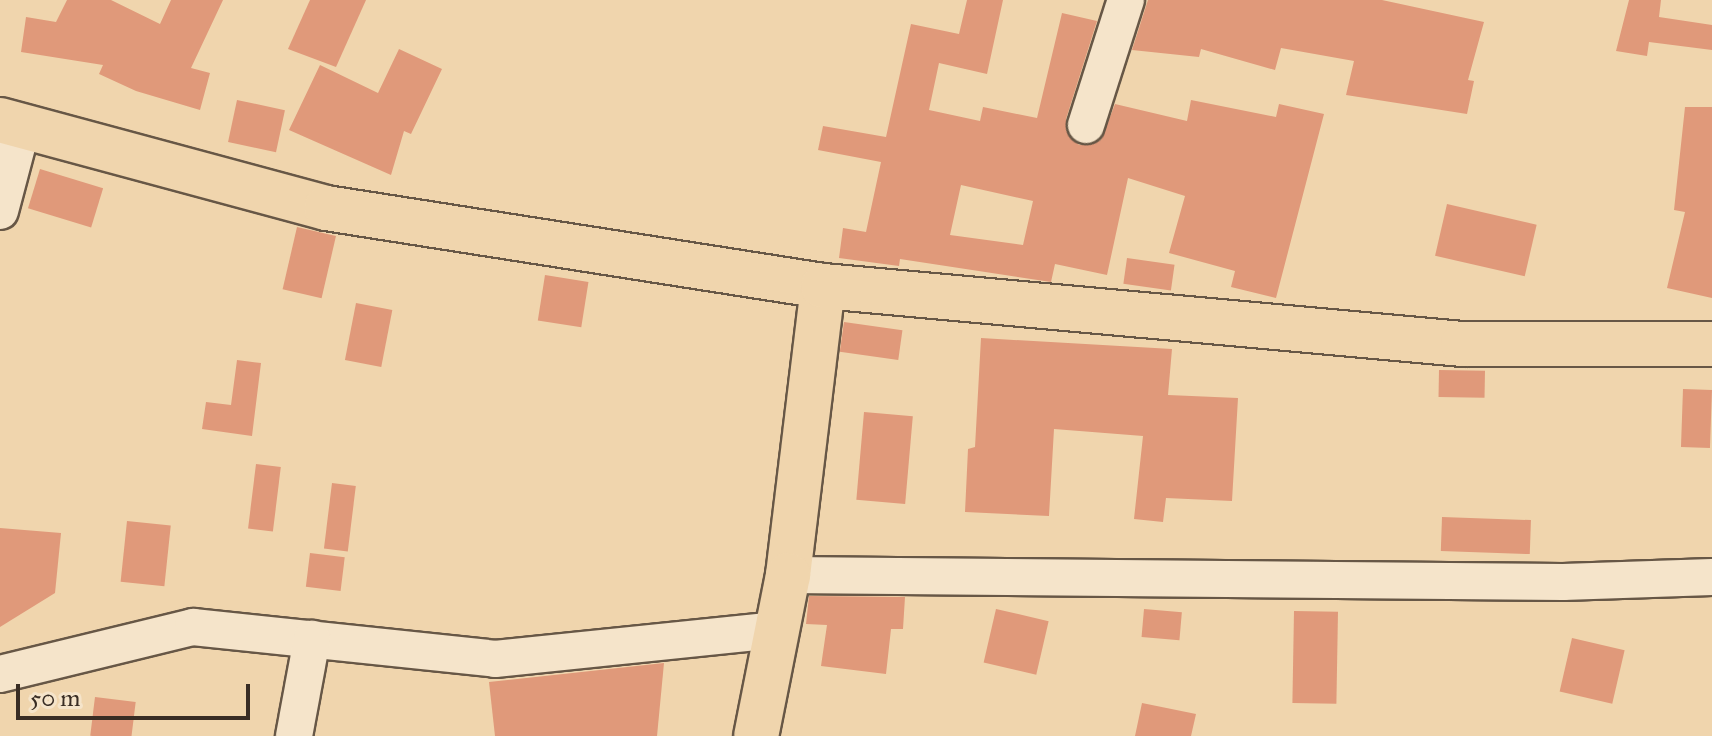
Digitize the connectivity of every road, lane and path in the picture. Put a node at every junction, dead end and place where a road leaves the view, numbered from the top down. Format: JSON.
{"nodes":[{"id":1,"x":1126,"y":0,"type":"edge"},
{"id":2,"x":11,"y":124,"type":"edge"},
{"id":3,"x":1086,"y":125,"type":"dead end"},
{"id":4,"x":0,"y":211,"type":"edge"},
{"id":5,"x":823,"y":286,"type":"junction"},
{"id":6,"x":1712,"y":344,"type":"edge"},
{"id":7,"x":788,"y":575,"type":"junction"},
{"id":8,"x":1712,"y":577,"type":"edge"},
{"id":9,"x":778,"y":630,"type":"junction"},
{"id":10,"x":312,"y":639,"type":"junction"},
{"id":11,"x":0,"y":674,"type":"edge"},
{"id":12,"x":294,"y":736,"type":"edge"},
{"id":13,"x":756,"y":736,"type":"edge"}],
"edges":[{"from":1,"to":3,"type":"street"},
{"from":2,"to":4,"type":"street"},
{"from":2,"to":5,"type":"main road"},
{"from":5,"to":6,"type":"main road"},
{"from":5,"to":7,"type":"main road"},
{"from":7,"to":8,"type":"street"},
{"from":7,"to":9,"type":"main road"},
{"from":9,"to":10,"type":"street"},
{"from":9,"to":13,"type":"main road"},
{"from":10,"to":11,"type":"street"},
{"from":10,"to":12,"type":"street"}]}
